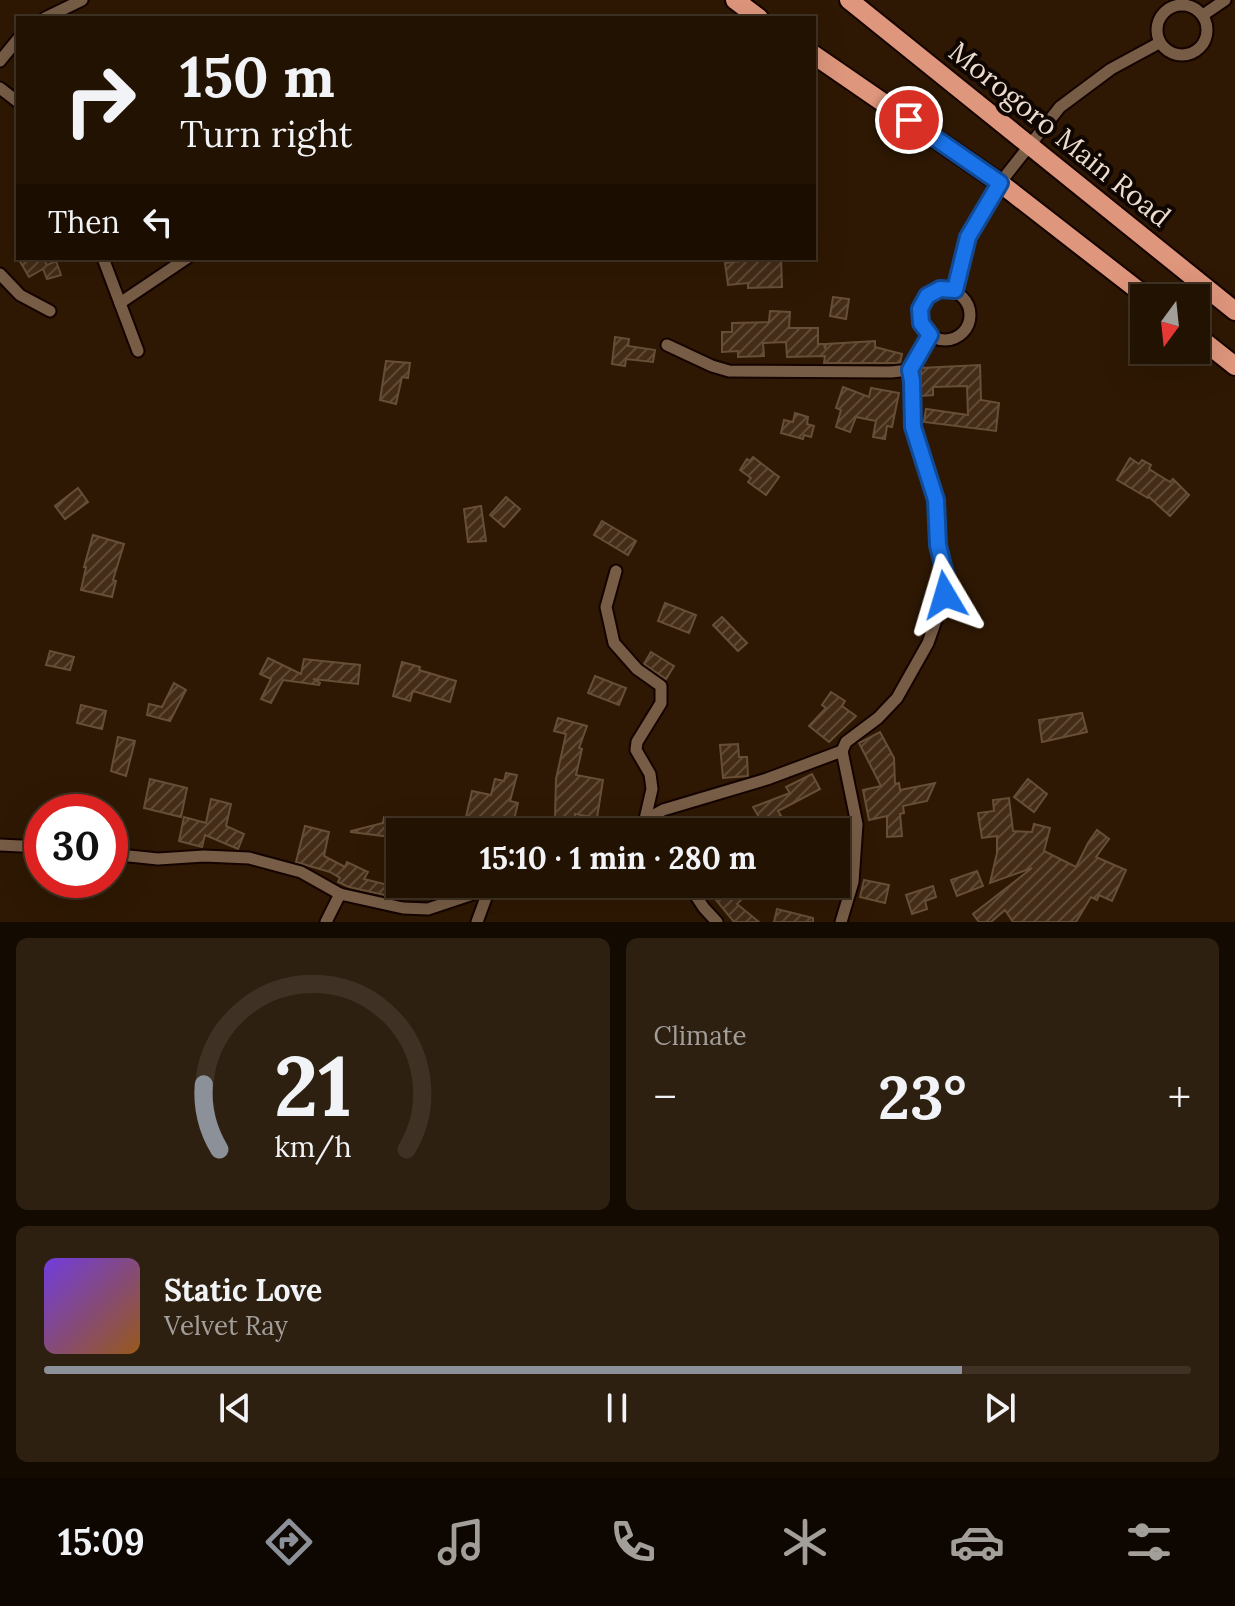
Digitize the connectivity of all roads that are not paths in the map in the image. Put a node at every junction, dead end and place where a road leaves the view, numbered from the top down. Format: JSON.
{"nodes":[{"id":1,"x":82,"y":0,"type":"edge"},
{"id":2,"x":735,"y":0,"type":"edge"},
{"id":3,"x":849,"y":0,"type":"edge"},
{"id":4,"x":1225,"y":0,"type":"edge"},
{"id":5,"x":1203,"y":15,"type":"junction"},
{"id":6,"x":49,"y":16,"type":"edge"},
{"id":7,"x":756,"y":16,"type":"edge"},
{"id":8,"x":16,"y":41,"type":"edge"},
{"id":9,"x":1159,"y":43,"type":"junction"},
{"id":10,"x":816,"y":56,"type":"edge"},
{"id":11,"x":0,"y":61,"type":"edge"},
{"id":12,"x":0,"y":88,"type":"edge"},
{"id":13,"x":16,"y":100,"type":"edge"},
{"id":14,"x":1029,"y":145,"type":"junction"},
{"id":15,"x":1000,"y":183,"type":"junction"},
{"id":16,"x":104,"y":260,"type":"edge"},
{"id":17,"x":184,"y":260,"type":"edge"},
{"id":18,"x":0,"y":274,"type":"edge"},
{"id":19,"x":1130,"y":284,"type":"edge"},
{"id":20,"x":955,"y":290,"type":"junction"},
{"id":21,"x":120,"y":303,"type":"junction"},
{"id":22,"x":50,"y":311,"type":"dead end"},
{"id":23,"x":1235,"y":311,"type":"edge"},
{"id":24,"x":930,"y":335,"type":"junction"},
{"id":25,"x":667,"y":345,"type":"dead end"},
{"id":26,"x":1210,"y":346,"type":"edge"},
{"id":27,"x":138,"y":351,"type":"dead end"},
{"id":28,"x":1235,"y":366,"type":"edge"},
{"id":29,"x":910,"y":370,"type":"junction"},
{"id":30,"x":616,"y":571,"type":"dead end"},
{"id":31,"x":842,"y":751,"type":"junction"},
{"id":32,"x":646,"y":818,"type":"edge"},
{"id":33,"x":654,"y":818,"type":"edge"},
{"id":34,"x":0,"y":845,"type":"edge"},
{"id":35,"x":24,"y":845,"type":"edge"},
{"id":36,"x":128,"y":856,"type":"edge"},
{"id":37,"x":340,"y":894,"type":"junction"},
{"id":38,"x":461,"y":898,"type":"edge"},
{"id":39,"x":484,"y":898,"type":"edge"},
{"id":40,"x":697,"y":898,"type":"edge"},
{"id":41,"x":326,"y":922,"type":"edge"},
{"id":42,"x":477,"y":922,"type":"edge"},
{"id":43,"x":717,"y":922,"type":"edge"},
{"id":44,"x":841,"y":922,"type":"edge"}],
"edges":[{"from":1,"to":6,"type":"street"},
{"from":2,"to":7,"type":"highway"},
{"from":3,"to":14,"type":"highway","name":"Morogoro Main Road"},
{"from":4,"to":5,"type":"street"},
{"from":5,"to":9,"type":"street"},
{"from":5,"to":9,"type":"street"},
{"from":8,"to":11,"type":"street"},
{"from":9,"to":14,"type":"street"},
{"from":10,"to":15,"type":"highway"},
{"from":12,"to":13,"type":"street"},
{"from":14,"to":15,"type":"street"},
{"from":14,"to":23,"type":"highway","name":"Morogoro Main Road"},
{"from":15,"to":19,"type":"highway"},
{"from":15,"to":20,"type":"street"},
{"from":16,"to":21,"type":"street"},
{"from":17,"to":21,"type":"street"},
{"from":18,"to":22,"type":"street"},
{"from":20,"to":24,"type":"street"},
{"from":20,"to":24,"type":"street"},
{"from":21,"to":27,"type":"street"},
{"from":24,"to":29,"type":"street"},
{"from":25,"to":29,"type":"street"},
{"from":26,"to":28,"type":"highway"},
{"from":29,"to":31,"type":"street"},
{"from":30,"to":32,"type":"street"},
{"from":31,"to":33,"type":"street"},
{"from":31,"to":44,"type":"street"},
{"from":34,"to":35,"type":"street"},
{"from":36,"to":37,"type":"street"},
{"from":37,"to":38,"type":"street"},
{"from":37,"to":41,"type":"street"},
{"from":39,"to":42,"type":"street"},
{"from":40,"to":43,"type":"street"}]}
